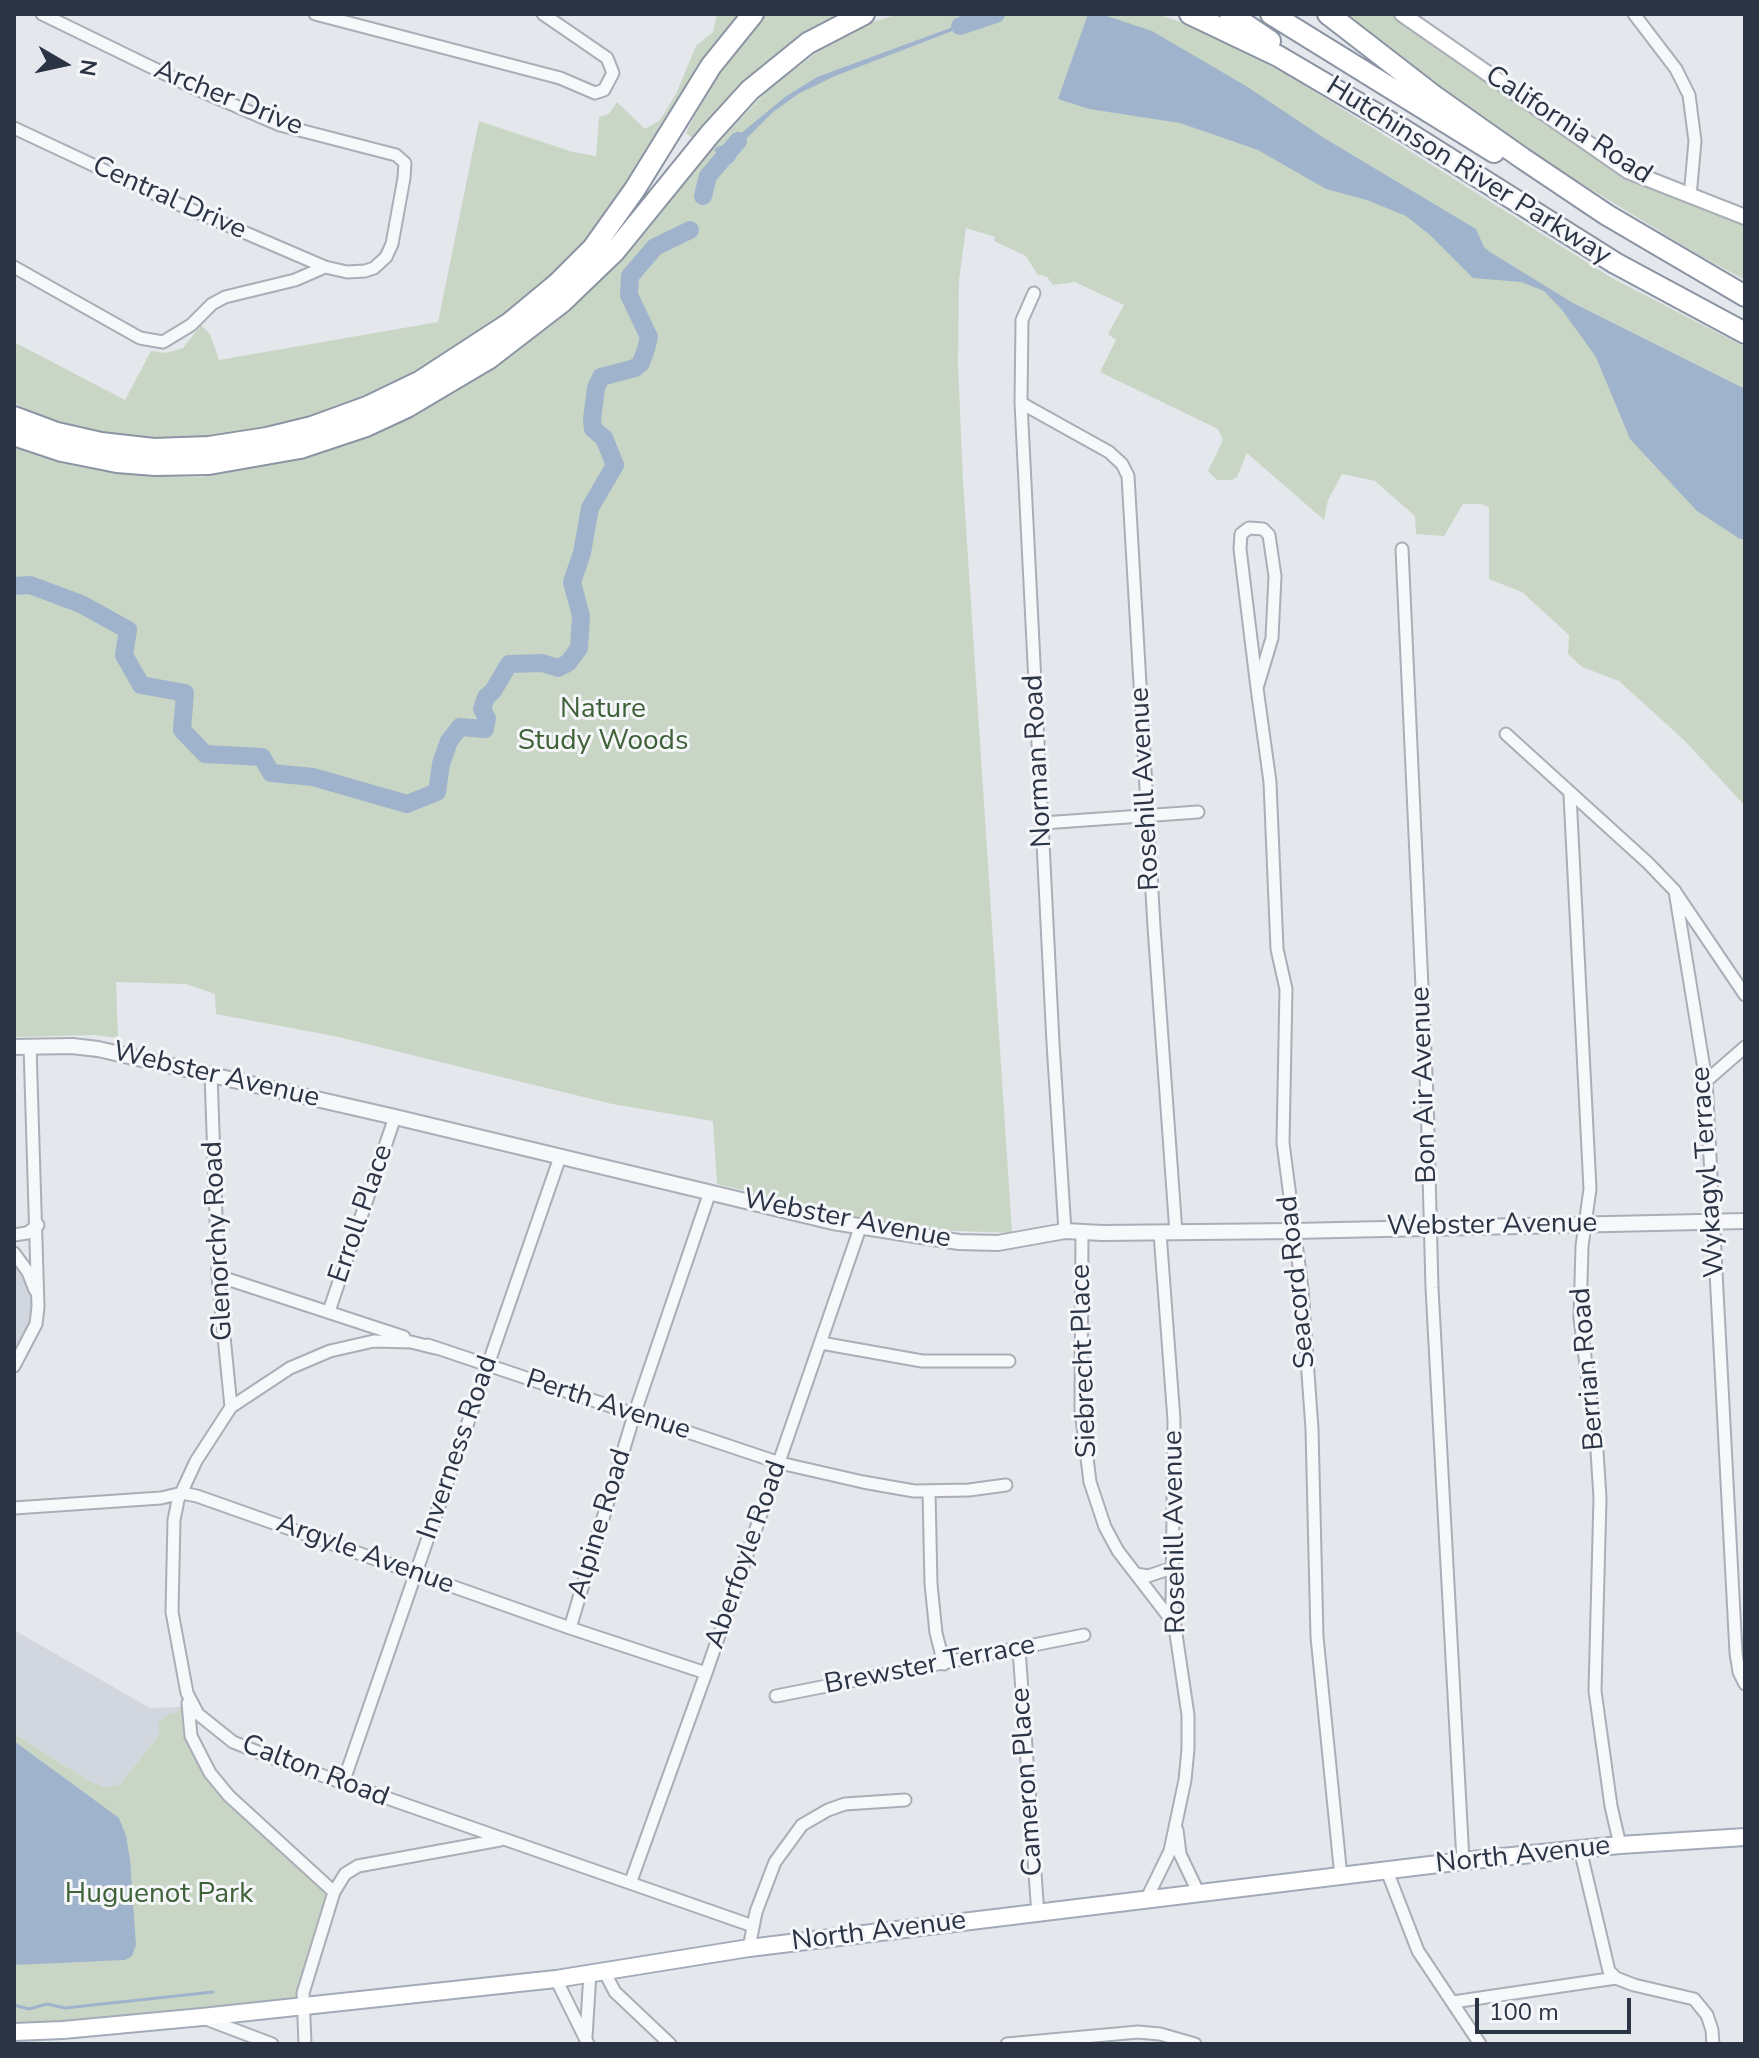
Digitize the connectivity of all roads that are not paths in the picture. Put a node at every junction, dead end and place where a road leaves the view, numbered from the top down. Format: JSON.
{"nodes":[{"id":1,"x":42,"y":14,"type":"edge"},
{"id":2,"x":315,"y":14,"type":"edge"},
{"id":3,"x":365,"y":14,"type":"edge"},
{"id":4,"x":543,"y":14,"type":"edge"},
{"id":5,"x":753,"y":14,"type":"edge"},
{"id":6,"x":864,"y":14,"type":"edge"},
{"id":7,"x":1190,"y":14,"type":"edge"},
{"id":8,"x":1230,"y":14,"type":"edge"},
{"id":9,"x":1271,"y":14,"type":"edge"},
{"id":10,"x":1328,"y":14,"type":"edge"},
{"id":11,"x":1402,"y":14,"type":"edge"},
{"id":12,"x":1634,"y":14,"type":"edge"},
{"id":13,"x":358,"y":27,"type":"junction"},
{"id":14,"x":1325,"y":83,"type":"junction"},
{"id":15,"x":14,"y":128,"type":"edge"},
{"id":16,"x":1556,"y":181,"type":"junction"},
{"id":17,"x":1690,"y":197,"type":"junction"},
{"id":18,"x":1745,"y":217,"type":"edge"},
{"id":19,"x":14,"y":267,"type":"edge"},
{"id":20,"x":325,"y":267,"type":"junction"},
{"id":21,"x":1034,"y":293,"type":"dead end"},
{"id":22,"x":1745,"y":296,"type":"edge"},
{"id":23,"x":1745,"y":333,"type":"edge"},
{"id":24,"x":1021,"y":403,"type":"junction"},
{"id":25,"x":14,"y":417,"type":"edge"},
{"id":26,"x":14,"y":435,"type":"edge"},
{"id":27,"x":1402,"y":549,"type":"dead end"},
{"id":28,"x":1257,"y":688,"type":"junction"},
{"id":29,"x":1506,"y":734,"type":"dead end"},
{"id":30,"x":1570,"y":795,"type":"junction"},
{"id":31,"x":1198,"y":812,"type":"dead end"},
{"id":32,"x":1149,"y":815,"type":"junction"},
{"id":33,"x":1043,"y":823,"type":"junction"},
{"id":34,"x":1675,"y":891,"type":"junction"},
{"id":35,"x":1745,"y":995,"type":"edge"},
{"id":36,"x":30,"y":1046,"type":"junction"},
{"id":37,"x":14,"y":1047,"type":"edge"},
{"id":38,"x":1745,"y":1047,"type":"edge"},
{"id":39,"x":211,"y":1074,"type":"junction"},
{"id":40,"x":1706,"y":1081,"type":"junction"},
{"id":41,"x":395,"y":1117,"type":"junction"},
{"id":42,"x":560,"y":1157,"type":"junction"},
{"id":43,"x":710,"y":1192,"type":"junction"},
{"id":44,"x":1714,"y":1221,"type":"junction"},
{"id":45,"x":1745,"y":1221,"type":"edge"},
{"id":46,"x":1586,"y":1224,"type":"junction"},
{"id":47,"x":38,"y":1225,"type":"junction"},
{"id":48,"x":860,"y":1228,"type":"junction"},
{"id":49,"x":1431,"y":1228,"type":"junction"},
{"id":50,"x":1065,"y":1231,"type":"junction"},
{"id":51,"x":1294,"y":1231,"type":"junction"},
{"id":52,"x":1082,"y":1232,"type":"junction"},
{"id":53,"x":1160,"y":1233,"type":"junction"},
{"id":54,"x":1176,"y":1233,"type":"junction"},
{"id":55,"x":14,"y":1235,"type":"edge"},
{"id":56,"x":14,"y":1253,"type":"edge"},
{"id":57,"x":218,"y":1276,"type":"junction"},
{"id":58,"x":38,"y":1307,"type":"junction"},
{"id":59,"x":329,"y":1311,"type":"junction"},
{"id":60,"x":821,"y":1343,"type":"junction"},
{"id":61,"x":435,"y":1348,"type":"junction"},
{"id":62,"x":1009,"y":1361,"type":"dead end"},
{"id":63,"x":487,"y":1365,"type":"junction"},
{"id":64,"x":14,"y":1366,"type":"edge"},
{"id":65,"x":231,"y":1407,"type":"junction"},
{"id":66,"x":634,"y":1415,"type":"junction"},
{"id":67,"x":780,"y":1463,"type":"junction"},
{"id":68,"x":1006,"y":1485,"type":"dead end"},
{"id":69,"x":929,"y":1491,"type":"junction"},
{"id":70,"x":182,"y":1493,"type":"junction"},
{"id":71,"x":14,"y":1508,"type":"edge"},
{"id":72,"x":1172,"y":1568,"type":"junction"},
{"id":73,"x":416,"y":1573,"type":"junction"},
{"id":74,"x":1136,"y":1574,"type":"junction"},
{"id":75,"x":1175,"y":1626,"type":"junction"},
{"id":76,"x":570,"y":1628,"type":"junction"},
{"id":77,"x":1084,"y":1635,"type":"dead end"},
{"id":78,"x":1019,"y":1649,"type":"junction"},
{"id":79,"x":944,"y":1664,"type":"junction"},
{"id":80,"x":706,"y":1673,"type":"junction"},
{"id":81,"x":1745,"y":1684,"type":"edge"},
{"id":82,"x":187,"y":1693,"type":"junction"},
{"id":83,"x":776,"y":1696,"type":"dead end"},
{"id":84,"x":343,"y":1783,"type":"junction"},
{"id":85,"x":905,"y":1800,"type":"dead end"},
{"id":86,"x":1176,"y":1829,"type":"junction"},
{"id":87,"x":1745,"y":1837,"type":"edge"},
{"id":88,"x":501,"y":1839,"type":"junction"},
{"id":89,"x":1620,"y":1845,"type":"junction"},
{"id":90,"x":1580,"y":1849,"type":"junction"},
{"id":91,"x":1463,"y":1861,"type":"junction"},
{"id":92,"x":1387,"y":1871,"type":"junction"},
{"id":93,"x":1341,"y":1877,"type":"junction"},
{"id":94,"x":631,"y":1881,"type":"junction"},
{"id":95,"x":334,"y":1892,"type":"junction"},
{"id":96,"x":1199,"y":1894,"type":"junction"},
{"id":97,"x":1146,"y":1900,"type":"junction"},
{"id":98,"x":1038,"y":1915,"type":"junction"},
{"id":99,"x":753,"y":1926,"type":"junction"},
{"id":100,"x":749,"y":1948,"type":"junction"},
{"id":101,"x":597,"y":1972,"type":"junction"},
{"id":102,"x":1616,"y":1978,"type":"junction"},
{"id":103,"x":556,"y":1979,"type":"junction"},
{"id":104,"x":1453,"y":2002,"type":"junction"},
{"id":105,"x":302,"y":2007,"type":"junction"},
{"id":106,"x":202,"y":2017,"type":"junction"},
{"id":107,"x":14,"y":2032,"type":"edge"},
{"id":108,"x":587,"y":2041,"type":"edge"},
{"id":109,"x":272,"y":2044,"type":"edge"},
{"id":110,"x":305,"y":2044,"type":"edge"},
{"id":111,"x":670,"y":2044,"type":"edge"},
{"id":112,"x":1007,"y":2044,"type":"edge"},
{"id":113,"x":1195,"y":2044,"type":"edge"},
{"id":114,"x":1480,"y":2044,"type":"edge"},
{"id":115,"x":1713,"y":2044,"type":"edge"}],
"edges":[{"from":1,"to":20,"type":"street","name":"Archer Drive"},
{"from":2,"to":13,"type":"street"},
{"from":3,"to":13,"type":"street"},
{"from":4,"to":13,"type":"street"},
{"from":5,"to":25,"type":"highway"},
{"from":6,"to":26,"type":"highway"},
{"from":7,"to":14,"type":"highway","name":"Hutchinson River Parkway"},
{"from":8,"to":14,"type":"highway"},
{"from":9,"to":16,"type":"highway"},
{"from":10,"to":16,"type":"highway","name":"Hutchinson River Parkway"},
{"from":11,"to":17,"type":"main road","name":"California Road"},
{"from":12,"to":17,"type":"street"},
{"from":14,"to":23,"type":"highway","name":"Hutchinson River Parkway"},
{"from":15,"to":20,"type":"street","name":"Central Drive"},
{"from":16,"to":22,"type":"highway","name":"Hutchinson River Parkway"},
{"from":17,"to":18,"type":"main road","name":"California Road"},
{"from":19,"to":20,"type":"street"},
{"from":21,"to":24,"type":"street","name":"Norman Road"},
{"from":24,"to":32,"type":"street","name":"Rosehill Avenue"},
{"from":24,"to":33,"type":"street","name":"Norman Road"},
{"from":27,"to":49,"type":"street","name":"Bon Air Avenue"},
{"from":28,"to":28,"type":"street","name":"Seacord Road"},
{"from":28,"to":51,"type":"street","name":"Seacord Road"},
{"from":29,"to":30,"type":"street"},
{"from":30,"to":34,"type":"street"},
{"from":30,"to":46,"type":"street","name":"Berrian Road"},
{"from":31,"to":32,"type":"street"},
{"from":32,"to":33,"type":"street"},
{"from":32,"to":54,"type":"street","name":"Rosehill Avenue"},
{"from":33,"to":50,"type":"street","name":"Norman Road"},
{"from":34,"to":35,"type":"street"},
{"from":34,"to":40,"type":"street","name":"Wykagyl Terrace"},
{"from":36,"to":37,"type":"street","name":"Webster Avenue"},
{"from":36,"to":39,"type":"street","name":"Webster Avenue"},
{"from":36,"to":47,"type":"street"},
{"from":38,"to":40,"type":"street"},
{"from":39,"to":41,"type":"street","name":"Webster Avenue"},
{"from":39,"to":57,"type":"street","name":"Glenorchy Road"},
{"from":40,"to":44,"type":"street","name":"Wykagyl Terrace"},
{"from":41,"to":42,"type":"street","name":"Webster Avenue"},
{"from":41,"to":59,"type":"street","name":"Erroll Place"},
{"from":42,"to":43,"type":"street","name":"Webster Avenue"},
{"from":42,"to":63,"type":"street","name":"Inverness Road"},
{"from":43,"to":48,"type":"street","name":"Webster Avenue"},
{"from":43,"to":66,"type":"street","name":"Alpine Road"},
{"from":44,"to":45,"type":"street","name":"Webster Avenue"},
{"from":44,"to":46,"type":"street","name":"Webster Avenue"},
{"from":44,"to":81,"type":"street","name":"Wykagyl Terrace"},
{"from":46,"to":49,"type":"street","name":"Webster Avenue"},
{"from":46,"to":89,"type":"street","name":"Berrian Road"},
{"from":47,"to":55,"type":"street"},
{"from":47,"to":58,"type":"street"},
{"from":48,"to":50,"type":"street","name":"Webster Avenue"},
{"from":48,"to":60,"type":"street","name":"Aberfoyle Road"},
{"from":49,"to":51,"type":"street","name":"Webster Avenue"},
{"from":49,"to":91,"type":"street","name":"Bon Air Avenue"},
{"from":50,"to":52,"type":"street","name":"Webster Avenue"},
{"from":51,"to":54,"type":"street","name":"Webster Avenue"},
{"from":51,"to":93,"type":"street","name":"Seacord Road"},
{"from":52,"to":53,"type":"street","name":"Webster Avenue"},
{"from":52,"to":74,"type":"street","name":"Siebrecht Place"},
{"from":53,"to":54,"type":"street","name":"Webster Avenue"},
{"from":53,"to":72,"type":"street","name":"Rosehill Avenue"},
{"from":56,"to":58,"type":"street"},
{"from":57,"to":59,"type":"street","name":"Perth Avenue"},
{"from":57,"to":65,"type":"street","name":"Glenorchy Road"},
{"from":58,"to":64,"type":"street"},
{"from":59,"to":61,"type":"street","name":"Perth Avenue"},
{"from":60,"to":62,"type":"street"},
{"from":60,"to":67,"type":"street","name":"Aberfoyle Road"},
{"from":61,"to":63,"type":"street","name":"Perth Avenue"},
{"from":61,"to":65,"type":"street","name":"Calton Road"},
{"from":63,"to":66,"type":"street","name":"Perth Avenue"},
{"from":63,"to":73,"type":"street","name":"Inverness Road"},
{"from":65,"to":70,"type":"street","name":"Calton Road"},
{"from":66,"to":67,"type":"street","name":"Perth Avenue"},
{"from":66,"to":76,"type":"street","name":"Alpine Road"},
{"from":67,"to":69,"type":"street","name":"Perth Avenue"},
{"from":67,"to":80,"type":"street","name":"Aberfoyle Road"},
{"from":68,"to":69,"type":"street","name":"Perth Avenue"},
{"from":69,"to":79,"type":"street"},
{"from":70,"to":71,"type":"street","name":"Argyle Avenue"},
{"from":70,"to":73,"type":"street","name":"Argyle Avenue"},
{"from":70,"to":82,"type":"street","name":"Calton Road"},
{"from":72,"to":74,"type":"street"},
{"from":72,"to":75,"type":"street","name":"Rosehill Avenue"},
{"from":73,"to":76,"type":"street","name":"Argyle Avenue"},
{"from":73,"to":84,"type":"street","name":"Inverness Road"},
{"from":74,"to":75,"type":"street","name":"Siebrecht Place"},
{"from":75,"to":86,"type":"street","name":"Rosehill Avenue"},
{"from":76,"to":80,"type":"street","name":"Argyle Avenue"},
{"from":77,"to":78,"type":"street","name":"Brewster Terrace"},
{"from":78,"to":79,"type":"street","name":"Brewster Terrace"},
{"from":78,"to":98,"type":"street","name":"Cameron Place"},
{"from":79,"to":83,"type":"street","name":"Brewster Terrace"},
{"from":80,"to":94,"type":"street","name":"Aberfoyle Road"},
{"from":82,"to":84,"type":"street","name":"Calton Road"},
{"from":82,"to":95,"type":"street"},
{"from":84,"to":88,"type":"street","name":"Calton Road"},
{"from":85,"to":99,"type":"street"},
{"from":86,"to":96,"type":"street","name":"Rosehill Avenue"},
{"from":86,"to":97,"type":"street","name":"Rosehill Avenue"},
{"from":87,"to":89,"type":"main road","name":"North Avenue"},
{"from":88,"to":94,"type":"street","name":"Calton Road"},
{"from":88,"to":95,"type":"street"},
{"from":89,"to":90,"type":"main road","name":"North Avenue"},
{"from":90,"to":91,"type":"main road","name":"North Avenue"},
{"from":90,"to":102,"type":"street"},
{"from":91,"to":92,"type":"main road","name":"North Avenue"},
{"from":92,"to":93,"type":"main road","name":"North Avenue"},
{"from":92,"to":104,"type":"street"},
{"from":93,"to":96,"type":"main road","name":"North Avenue"},
{"from":94,"to":99,"type":"street","name":"Calton Road"},
{"from":95,"to":105,"type":"street"},
{"from":96,"to":97,"type":"main road","name":"North Avenue"},
{"from":97,"to":98,"type":"main road","name":"North Avenue"},
{"from":98,"to":100,"type":"main road","name":"North Avenue"},
{"from":99,"to":100,"type":"street"},
{"from":100,"to":101,"type":"main road","name":"North Avenue"},
{"from":101,"to":103,"type":"main road","name":"North Avenue"},
{"from":101,"to":108,"type":"street"},
{"from":101,"to":111,"type":"street"},
{"from":102,"to":104,"type":"street"},
{"from":102,"to":115,"type":"street"},
{"from":103,"to":105,"type":"main road","name":"North Avenue"},
{"from":103,"to":108,"type":"street"},
{"from":104,"to":114,"type":"street"},
{"from":105,"to":106,"type":"main road","name":"North Avenue"},
{"from":105,"to":110,"type":"street"},
{"from":106,"to":107,"type":"main road","name":"North Avenue"},
{"from":106,"to":109,"type":"street"},
{"from":112,"to":113,"type":"street"}]}
